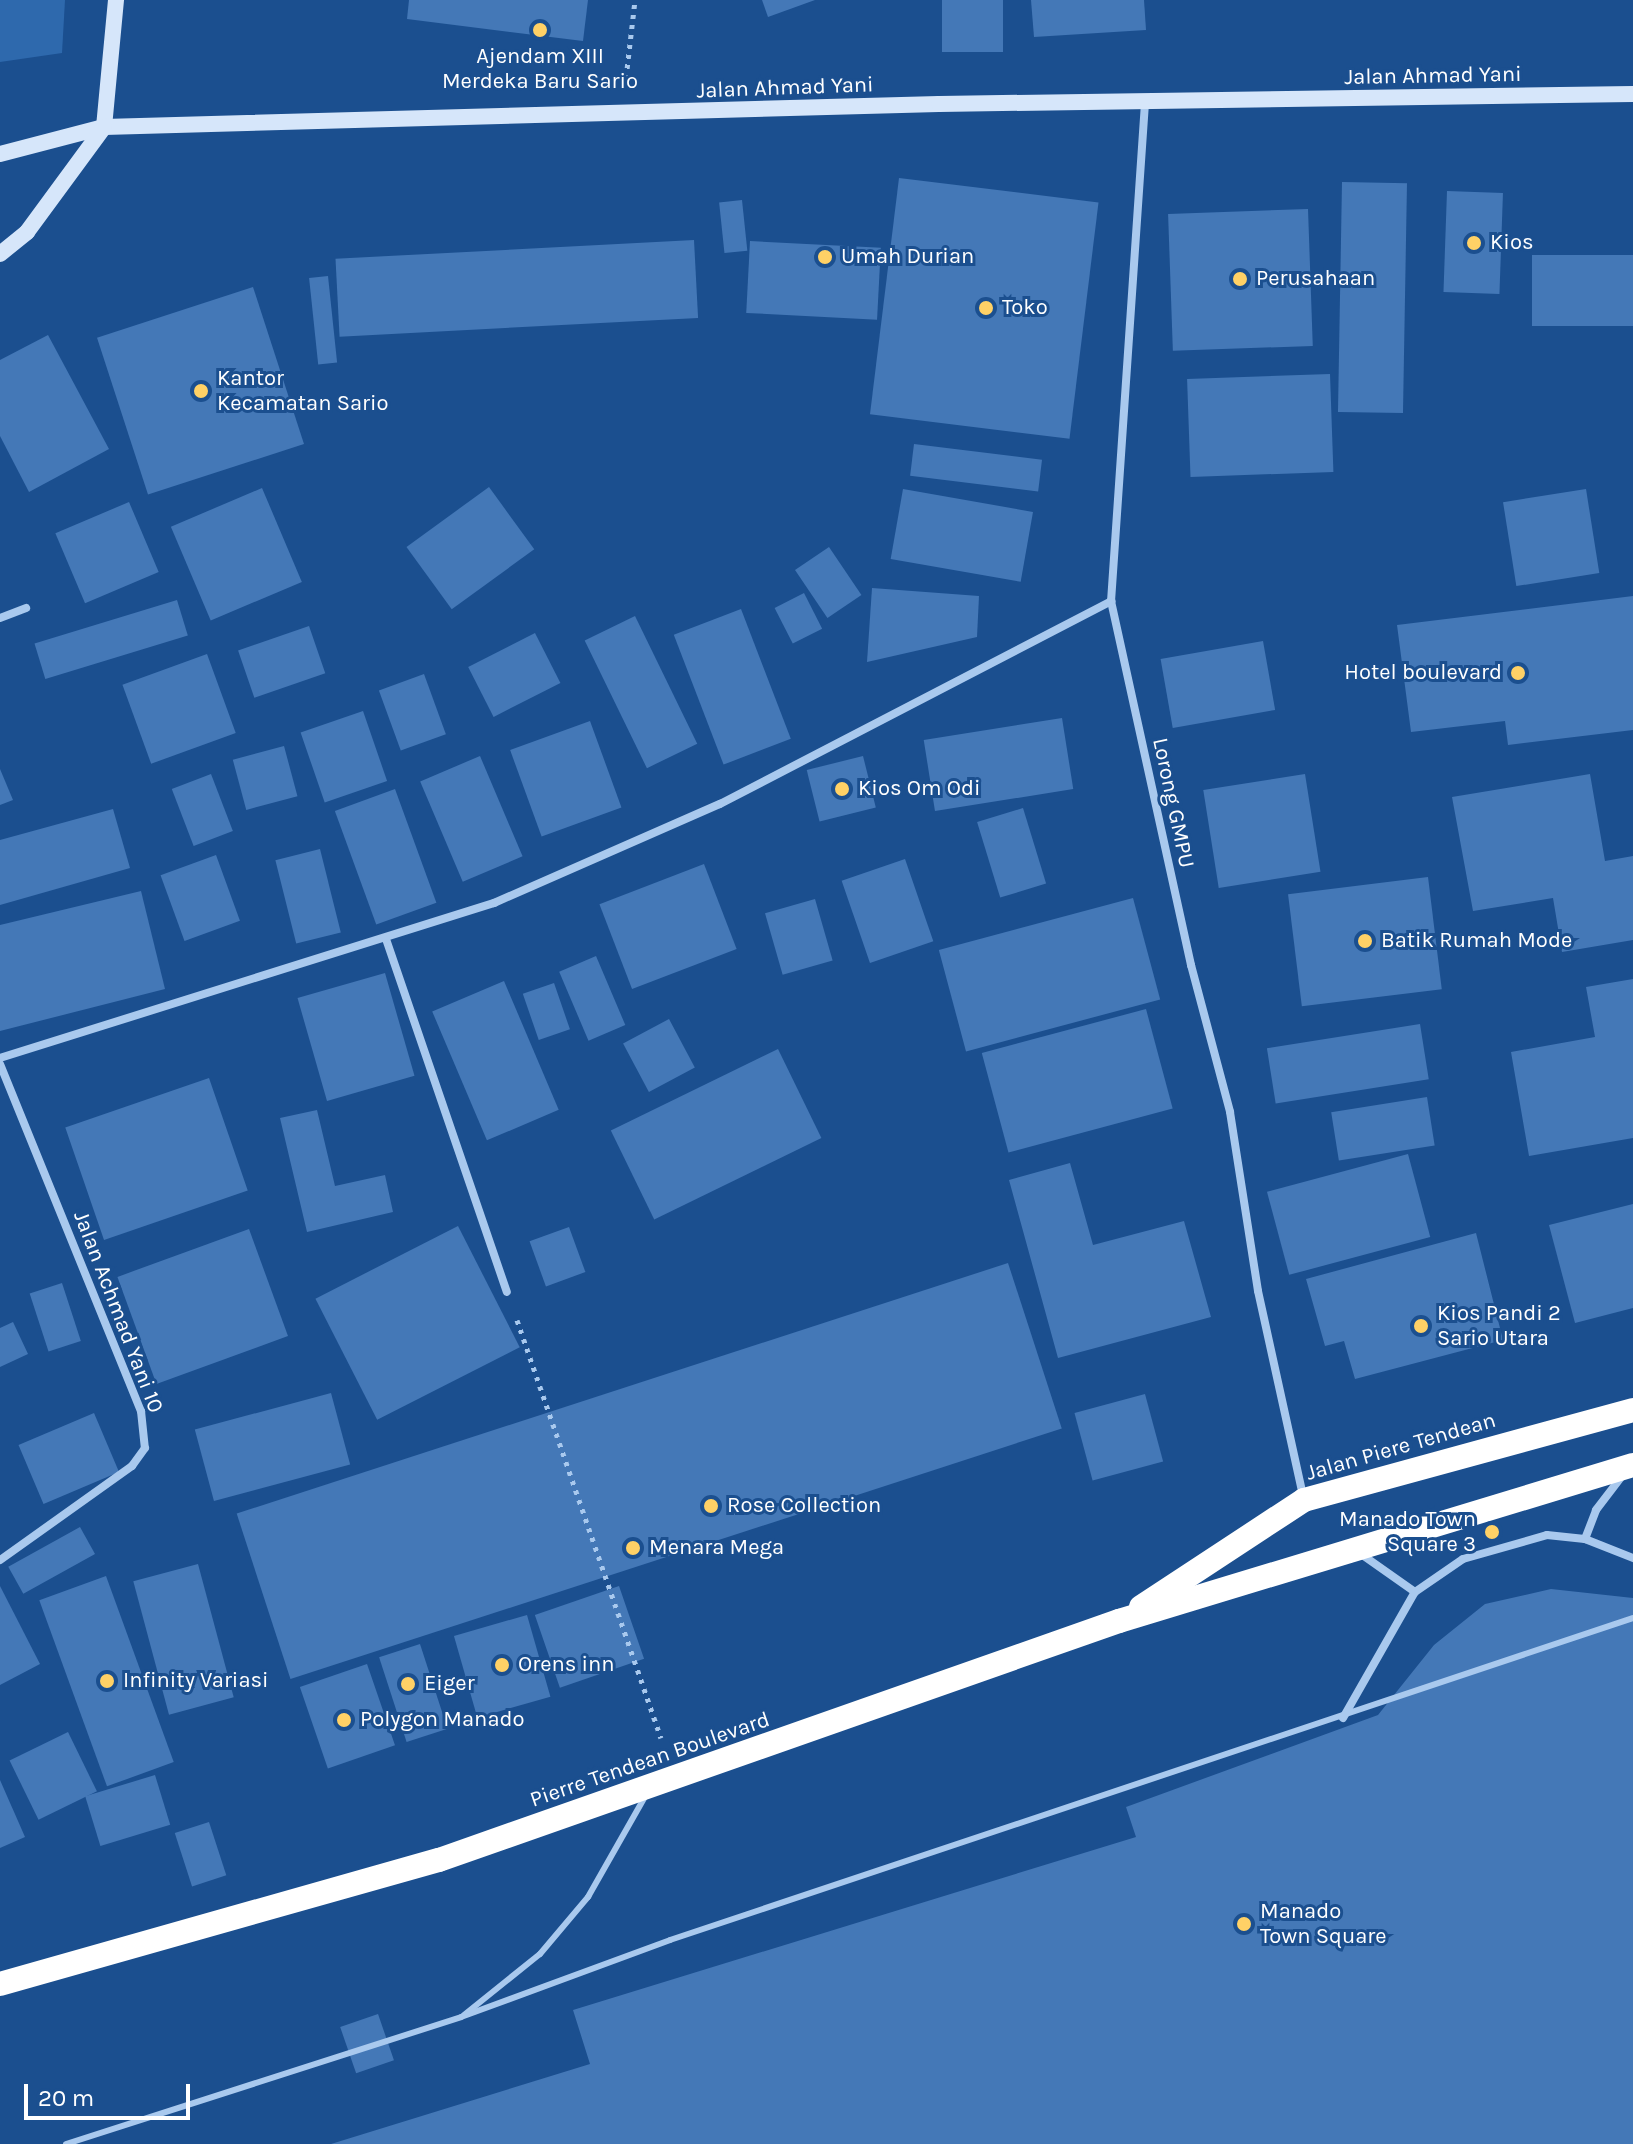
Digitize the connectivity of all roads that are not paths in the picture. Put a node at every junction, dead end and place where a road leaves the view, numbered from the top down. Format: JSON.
{"nodes":[{"id":1,"x":116,"y":0,"type":"edge"},
{"id":2,"x":1633,"y":94,"type":"edge"},
{"id":3,"x":1145,"y":103,"type":"junction"},
{"id":4,"x":104,"y":127,"type":"junction"},
{"id":5,"x":0,"y":154,"type":"edge"},
{"id":6,"x":0,"y":254,"type":"edge"},
{"id":7,"x":1111,"y":601,"type":"junction"},
{"id":8,"x":26,"y":608,"type":"dead end"},
{"id":9,"x":0,"y":618,"type":"edge"},
{"id":10,"x":386,"y":939,"type":"junction"},
{"id":11,"x":0,"y":1061,"type":"edge"},
{"id":12,"x":507,"y":1292,"type":"road end"},
{"id":13,"x":1633,"y":1410,"type":"edge"},
{"id":14,"x":1632,"y":1465,"type":"edge"},
{"id":15,"x":1304,"y":1500,"type":"junction"},
{"id":16,"x":1585,"y":1539,"type":"junction"},
{"id":17,"x":1354,"y":1549,"type":"junction"},
{"id":18,"x":1633,"y":1558,"type":"edge"},
{"id":19,"x":0,"y":1560,"type":"edge"},
{"id":20,"x":1415,"y":1592,"type":"junction"},
{"id":21,"x":1633,"y":1618,"type":"edge"},
{"id":22,"x":1119,"y":1621,"type":"junction"},
{"id":23,"x":1343,"y":1718,"type":"junction"},
{"id":24,"x":650,"y":1788,"type":"junction"},
{"id":25,"x":0,"y":1984,"type":"edge"},
{"id":26,"x":461,"y":2017,"type":"junction"},
{"id":27,"x":66,"y":2144,"type":"edge"}],
"edges":[{"from":1,"to":4,"type":"main road"},
{"from":2,"to":3,"type":"main road","name":"Jalan Ahmad Yani"},
{"from":3,"to":4,"type":"main road","name":"Jalan Ahmad Yani"},
{"from":3,"to":7,"type":"street","name":"Lorong GMPU"},
{"from":4,"to":5,"type":"main road","name":"Jalan Ahmad Yani"},
{"from":4,"to":6,"type":"main road"},
{"from":7,"to":10,"type":"street"},
{"from":7,"to":15,"type":"street","name":"Lorong GMPU"},
{"from":8,"to":9,"type":"street"},
{"from":10,"to":11,"type":"street"},
{"from":10,"to":12,"type":"street"},
{"from":11,"to":19,"type":"street","name":"Jalan Achmad Yani 10"},
{"from":13,"to":15,"type":"highway","name":"Jalan Piere Tendean"},
{"from":14,"to":16,"type":"street"},
{"from":14,"to":17,"type":"highway"},
{"from":15,"to":22,"type":"highway","name":"Jalan Piere Tendean"},
{"from":16,"to":18,"type":"street"},
{"from":16,"to":20,"type":"street"},
{"from":17,"to":20,"type":"street"},
{"from":17,"to":22,"type":"highway","name":"Pierre Tendean Boulevard"},
{"from":20,"to":23,"type":"street"},
{"from":21,"to":23,"type":"lane"},
{"from":22,"to":24,"type":"highway","name":"Pierre Tendean Boulevard"},
{"from":23,"to":26,"type":"lane"},
{"from":24,"to":25,"type":"highway","name":"Pierre Tendean Boulevard"},
{"from":24,"to":26,"type":"lane"},
{"from":26,"to":27,"type":"lane"}]}
